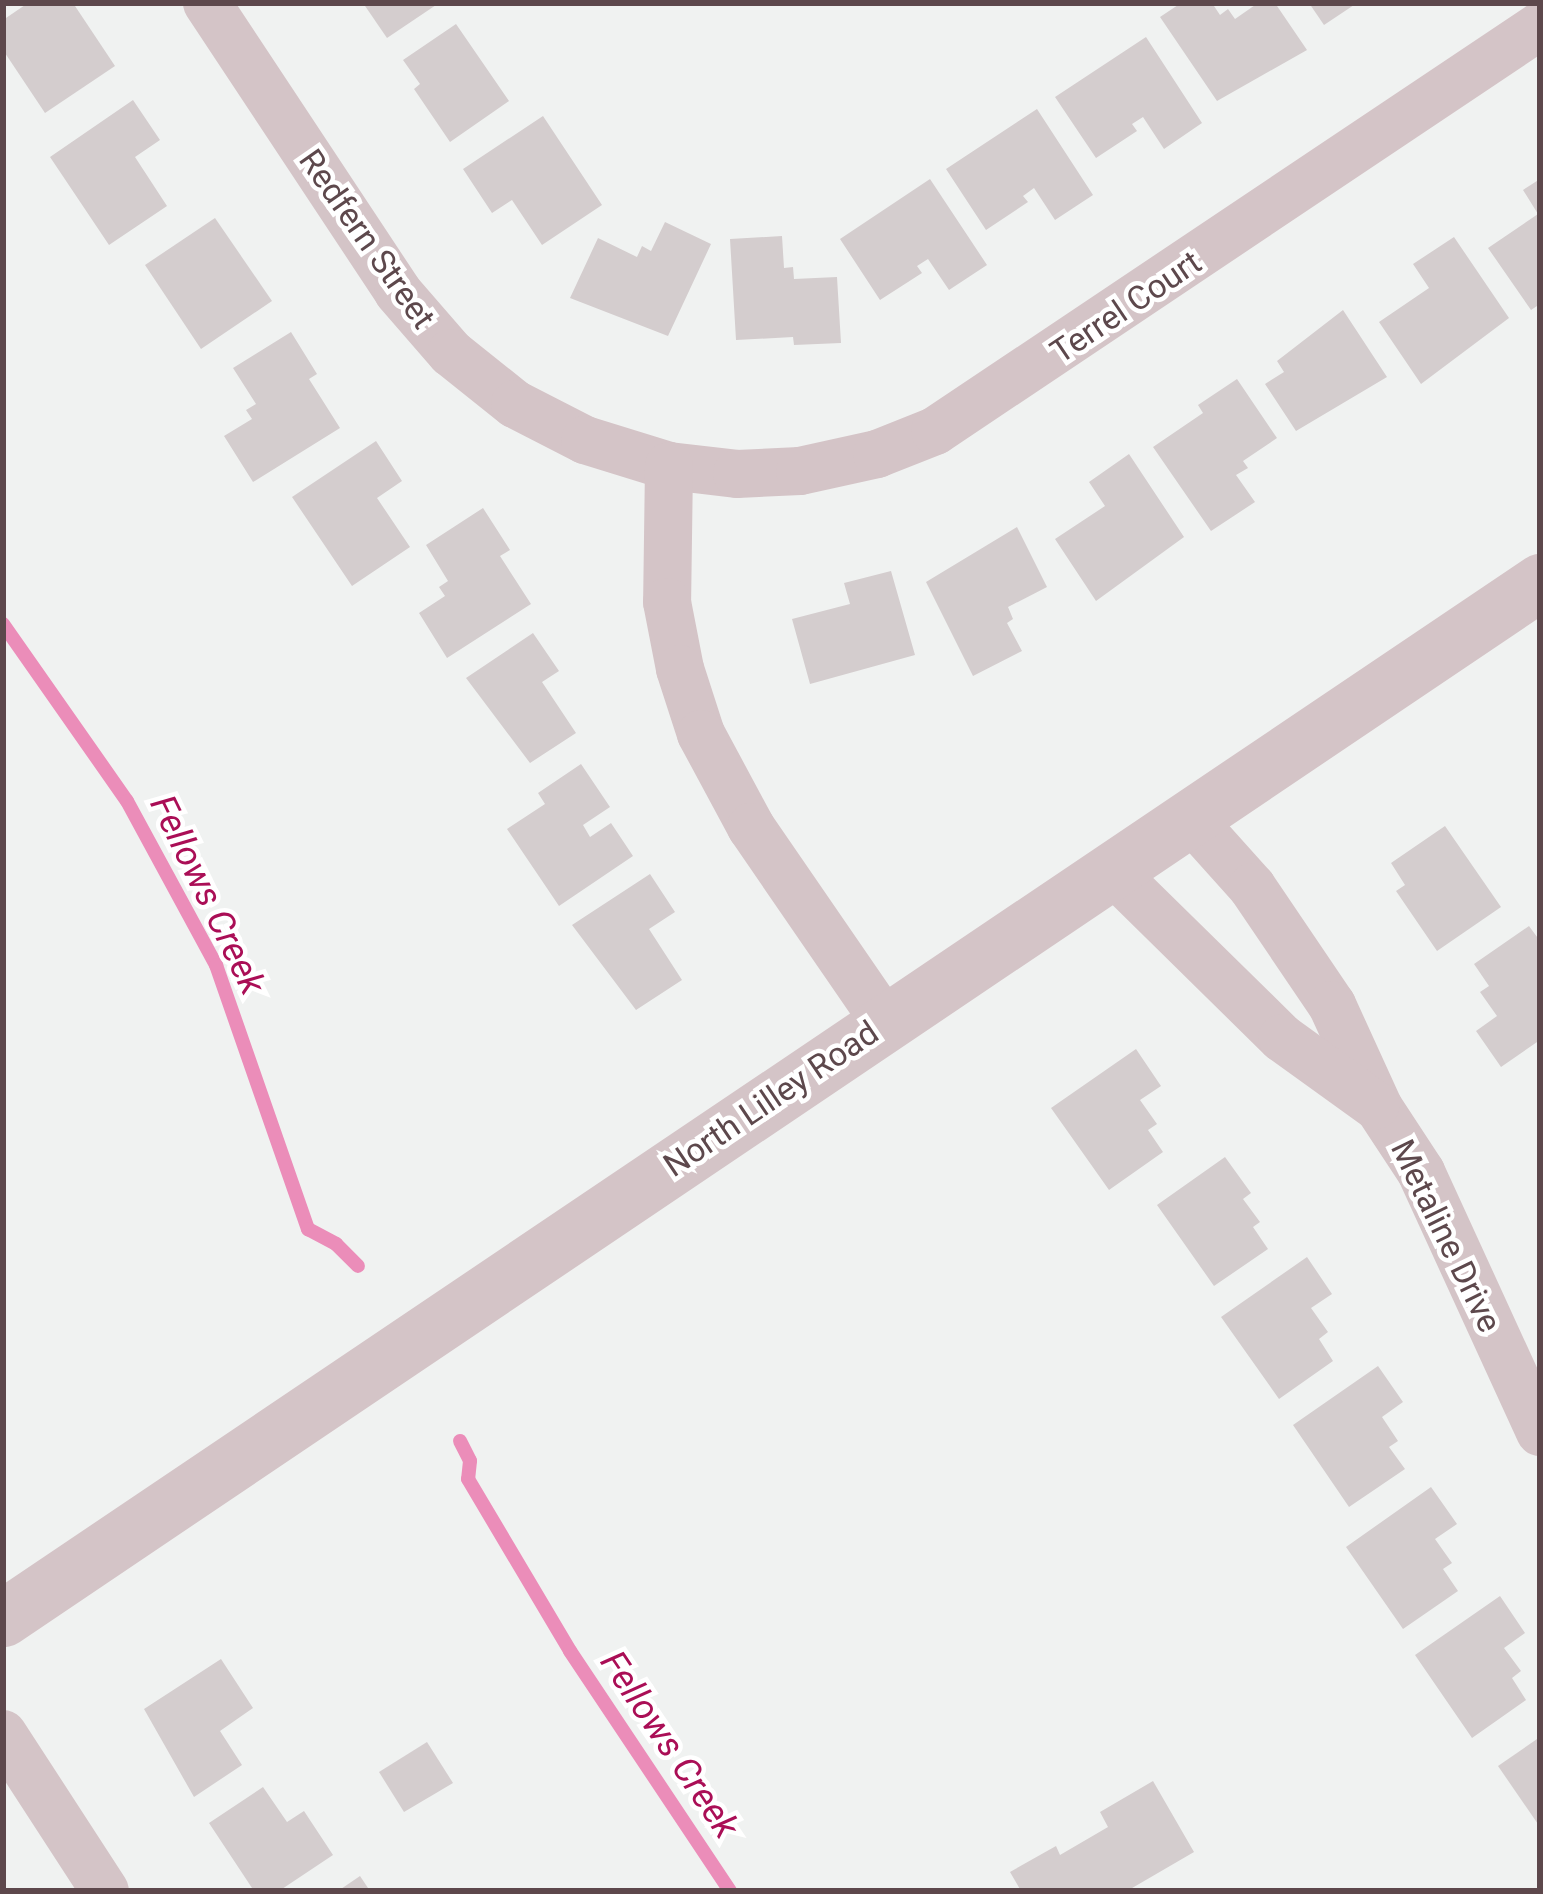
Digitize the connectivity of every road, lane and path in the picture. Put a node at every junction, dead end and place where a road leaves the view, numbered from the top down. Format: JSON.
{"nodes":[{"id":1,"x":207,"y":3,"type":"edge"},
{"id":2,"x":1540,"y":26,"type":"edge"},
{"id":3,"x":669,"y":466,"type":"junction"},
{"id":4,"x":1540,"y":582,"type":"edge"},
{"id":5,"x":1191,"y":819,"type":"junction"},
{"id":6,"x":1112,"y":871,"type":"junction"},
{"id":7,"x":885,"y":1022,"type":"junction"},
{"id":8,"x":1379,"y":1108,"type":"junction"},
{"id":9,"x":1540,"y":1432,"type":"edge"},
{"id":10,"x":3,"y":1618,"type":"edge"},
{"id":11,"x":3,"y":1734,"type":"edge"},
{"id":12,"x":105,"y":1891,"type":"edge"}],
"edges":[{"from":1,"to":3,"type":"street","name":"Redfern Street"},
{"from":2,"to":3,"type":"street","name":"Terrel Court"},
{"from":3,"to":7,"type":"street"},
{"from":4,"to":5,"type":"street","name":"North Lilley Road"},
{"from":5,"to":6,"type":"street","name":"North Lilley Road"},
{"from":5,"to":8,"type":"street","name":"Metaline Drive"},
{"from":6,"to":7,"type":"street","name":"North Lilley Road"},
{"from":6,"to":8,"type":"street","name":"Metaline Drive"},
{"from":7,"to":10,"type":"street","name":"North Lilley Road"},
{"from":8,"to":9,"type":"street","name":"Metaline Drive"},
{"from":11,"to":12,"type":"street"}]}
